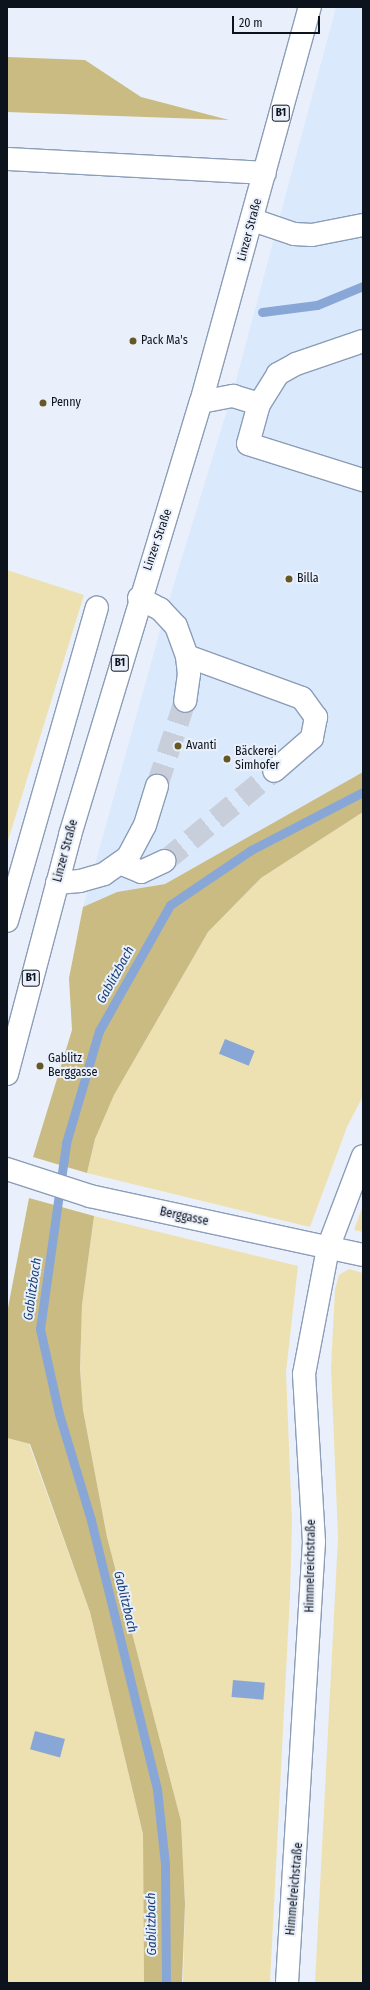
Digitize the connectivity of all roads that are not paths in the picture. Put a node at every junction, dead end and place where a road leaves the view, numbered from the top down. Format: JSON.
{"nodes":[{"id":1,"x":310,"y":7,"type":"edge"},
{"id":2,"x":7,"y":159,"type":"edge"},
{"id":3,"x":265,"y":173,"type":"junction"},
{"id":4,"x":253,"y":220,"type":"junction"},
{"id":5,"x":363,"y":225,"type":"edge"},
{"id":6,"x":363,"y":341,"type":"edge"},
{"id":7,"x":201,"y":402,"type":"junction"},
{"id":8,"x":259,"y":404,"type":"junction"},
{"id":9,"x":363,"y":480,"type":"edge"},
{"id":10,"x":139,"y":598,"type":"junction"},
{"id":11,"x":97,"y":608,"type":"dead end"},
{"id":12,"x":187,"y":656,"type":"junction"},
{"id":13,"x":185,"y":701,"type":"tunnel mouth"},
{"id":14,"x":274,"y":771,"type":"tunnel mouth"},
{"id":15,"x":157,"y":786,"type":"tunnel mouth"},
{"id":16,"x":165,"y":861,"type":"tunnel mouth"},
{"id":17,"x":120,"y":863,"type":"junction"},
{"id":18,"x":57,"y":883,"type":"junction"},
{"id":19,"x":7,"y":921,"type":"edge"},
{"id":20,"x":7,"y":1074,"type":"edge"},
{"id":21,"x":363,"y":1156,"type":"edge"},
{"id":22,"x":7,"y":1169,"type":"edge"},
{"id":23,"x":328,"y":1248,"type":"junction"},
{"id":24,"x":363,"y":1256,"type":"edge"},
{"id":25,"x":287,"y":1983,"type":"edge"}],
"edges":[{"from":1,"to":3,"type":"street","name":"Linzer Straße","number":"B1"},
{"from":2,"to":3,"type":"street"},
{"from":3,"to":4,"type":"street","name":"Linzer Straße","number":"B1"},
{"from":4,"to":5,"type":"street"},
{"from":4,"to":7,"type":"street","name":"Linzer Straße","number":"B1"},
{"from":6,"to":8,"type":"street"},
{"from":7,"to":8,"type":"street"},
{"from":7,"to":10,"type":"street","name":"Linzer Straße","number":"B1"},
{"from":8,"to":9,"type":"street"},
{"from":10,"to":12,"type":"street"},
{"from":10,"to":18,"type":"street","name":"Linzer Straße","number":"B1"},
{"from":11,"to":19,"type":"street"},
{"from":12,"to":13,"type":"street"},
{"from":12,"to":14,"type":"street"},
{"from":15,"to":17,"type":"street"},
{"from":16,"to":17,"type":"street"},
{"from":17,"to":18,"type":"street"},
{"from":18,"to":20,"type":"street","name":"Linzer Straße","number":"B1"},
{"from":21,"to":23,"type":"street","name":"Himmelreichstraße"},
{"from":22,"to":23,"type":"street","name":"Berggasse"},
{"from":23,"to":24,"type":"street","name":"Berggasse"},
{"from":23,"to":25,"type":"street","name":"Himmelreichstraße"}]}
